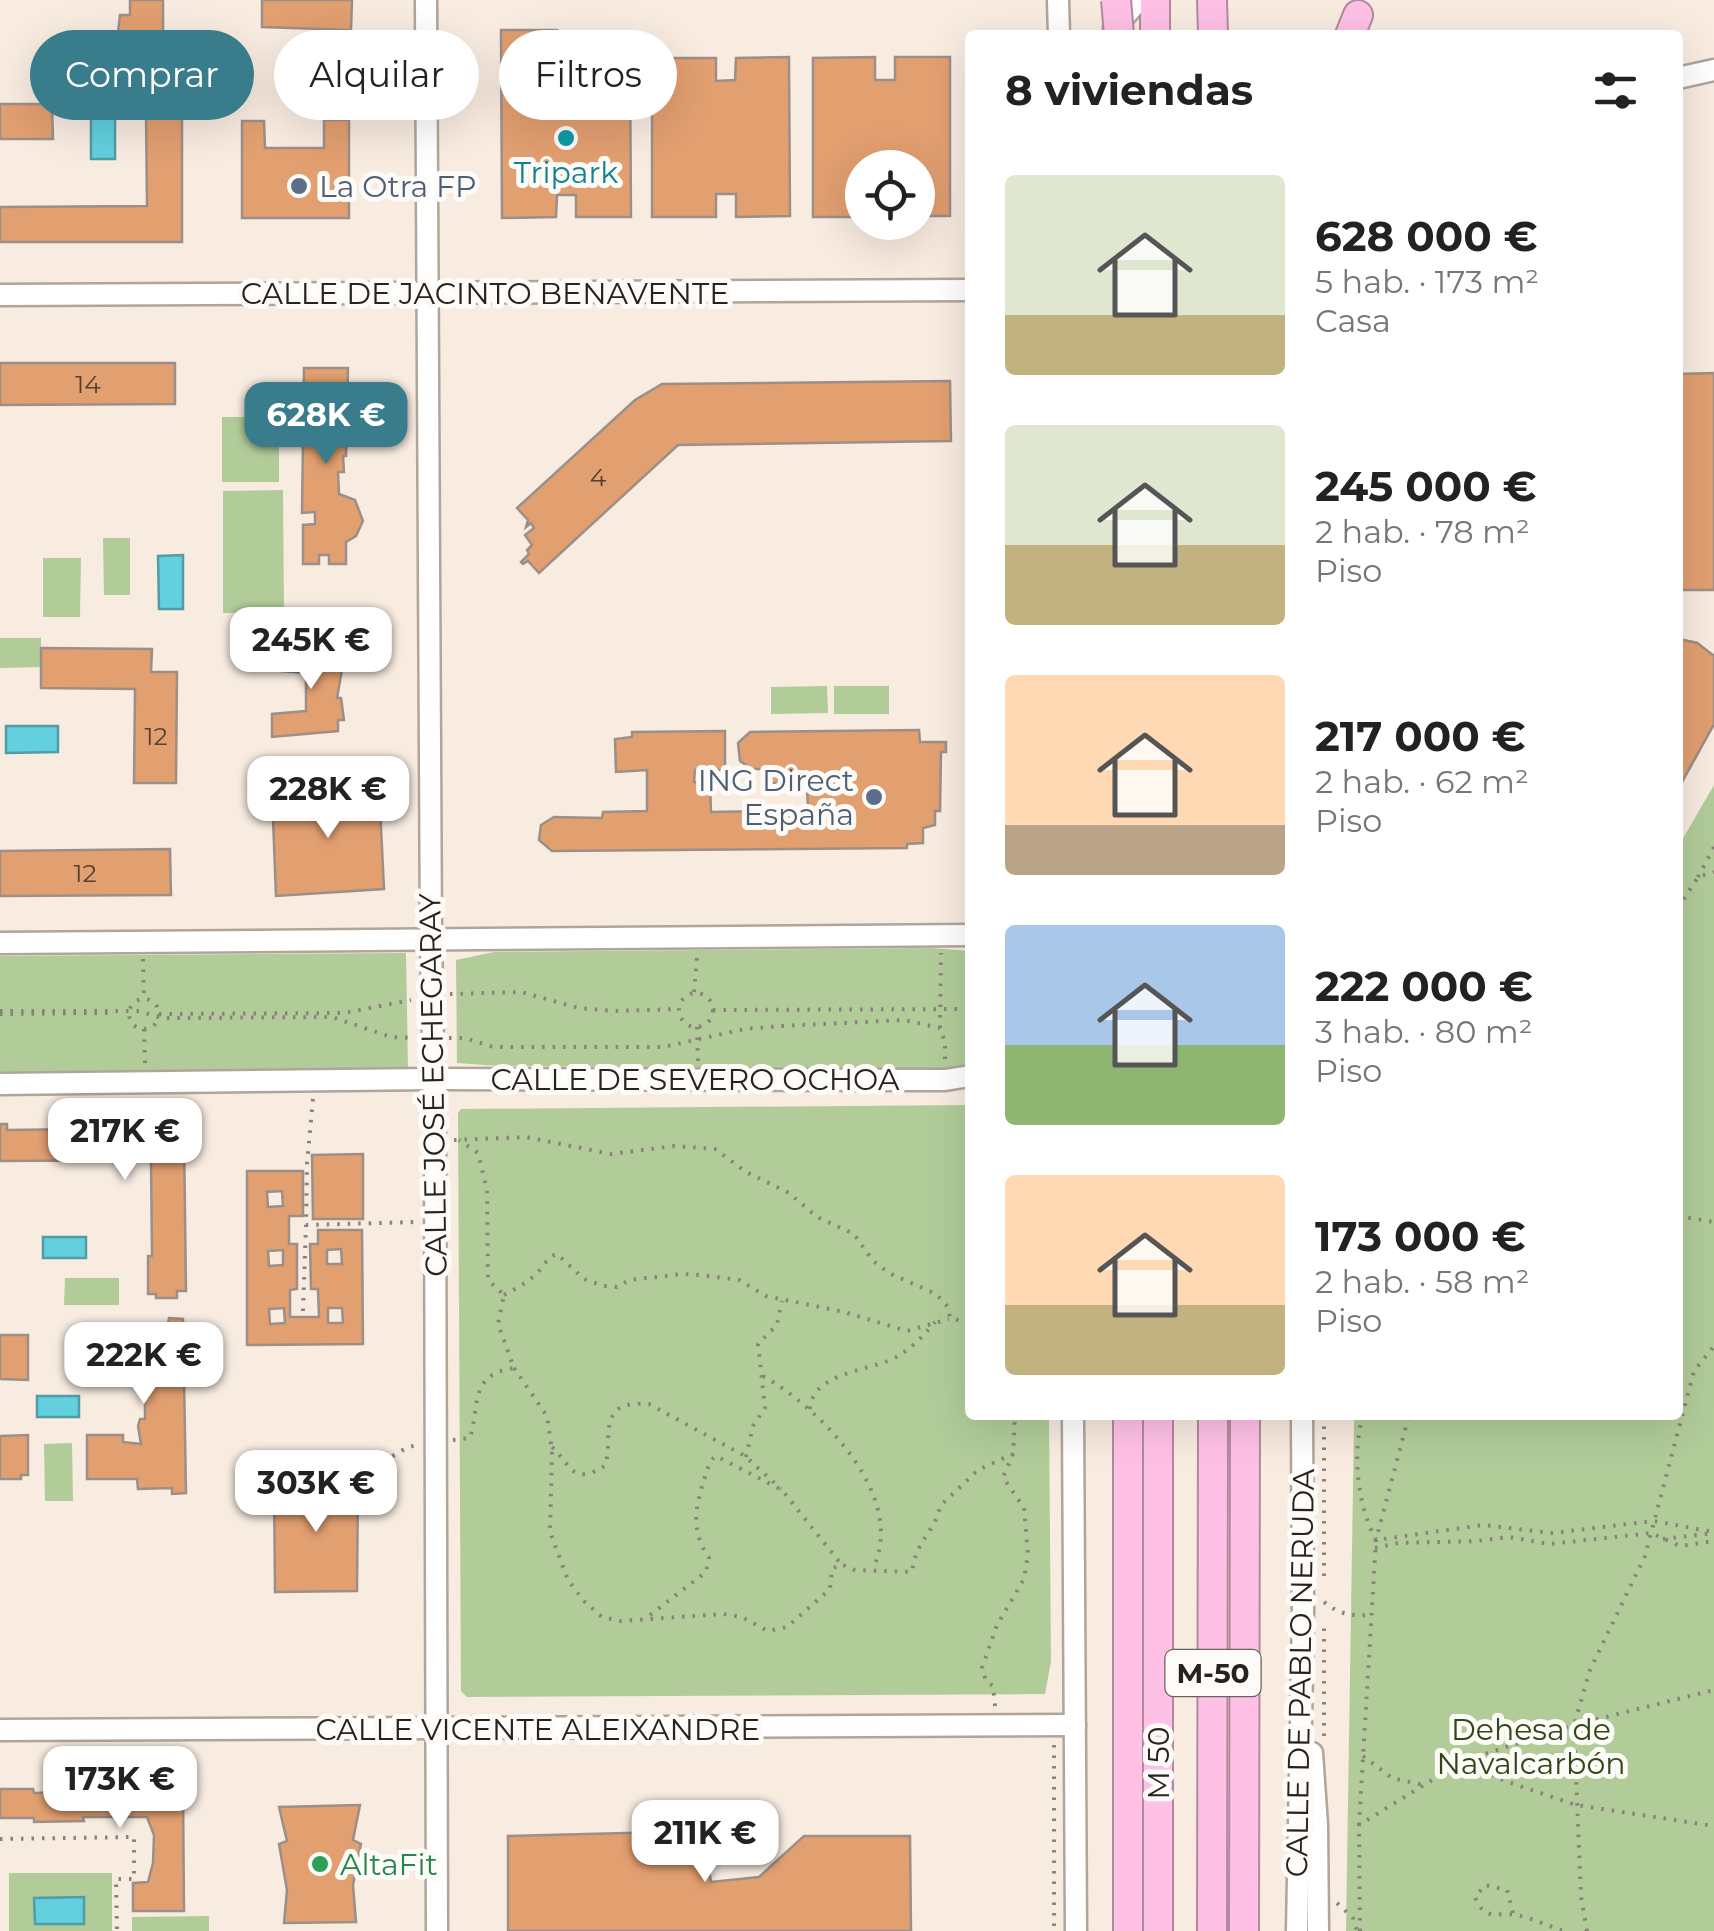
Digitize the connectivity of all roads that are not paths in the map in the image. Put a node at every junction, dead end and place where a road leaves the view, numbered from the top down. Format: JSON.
{"nodes":[{"id":1,"x":426,"y":0,"type":"edge"},
{"id":2,"x":1058,"y":0,"type":"edge"},
{"id":3,"x":1116,"y":0,"type":"edge"},
{"id":4,"x":1198,"y":0,"type":"edge"},
{"id":5,"x":1212,"y":0,"type":"edge"},
{"id":6,"x":1149,"y":1,"type":"edge"},
{"id":7,"x":1059,"y":30,"type":"edge"},
{"id":8,"x":1115,"y":30,"type":"edge"},
{"id":9,"x":1118,"y":30,"type":"edge"},
{"id":10,"x":1153,"y":30,"type":"edge"},
{"id":11,"x":1198,"y":30,"type":"edge"},
{"id":12,"x":1213,"y":30,"type":"edge"},
{"id":13,"x":1714,"y":70,"type":"edge"},
{"id":14,"x":1683,"y":77,"type":"edge"},
{"id":15,"x":965,"y":290,"type":"edge"},
{"id":16,"x":427,"y":293,"type":"junction"},
{"id":17,"x":0,"y":295,"type":"edge"},
{"id":18,"x":965,"y":938,"type":"edge"},
{"id":19,"x":430,"y":941,"type":"junction"},
{"id":20,"x":0,"y":943,"type":"edge"},
{"id":21,"x":965,"y":1077,"type":"edge"},
{"id":22,"x":432,"y":1079,"type":"junction"},
{"id":23,"x":0,"y":1084,"type":"edge"},
{"id":24,"x":1072,"y":1420,"type":"edge"},
{"id":25,"x":1128,"y":1420,"type":"edge"},
{"id":26,"x":1158,"y":1420,"type":"edge"},
{"id":27,"x":1213,"y":1420,"type":"edge"},
{"id":28,"x":1245,"y":1420,"type":"edge"},
{"id":29,"x":1302,"y":1420,"type":"edge"},
{"id":30,"x":1303,"y":1615,"type":"junction"},
{"id":31,"x":1246,"y":1691,"type":"junction"},
{"id":32,"x":1076,"y":1726,"type":"junction"},
{"id":33,"x":0,"y":1730,"type":"edge"},
{"id":34,"x":436,"y":1730,"type":"junction"},
{"id":35,"x":437,"y":1931,"type":"edge"},
{"id":36,"x":1076,"y":1931,"type":"edge"},
{"id":37,"x":1128,"y":1931,"type":"edge"},
{"id":38,"x":1158,"y":1931,"type":"edge"},
{"id":39,"x":1212,"y":1931,"type":"edge"},
{"id":40,"x":1244,"y":1931,"type":"edge"},
{"id":41,"x":1261,"y":1931,"type":"edge"},
{"id":42,"x":1298,"y":1931,"type":"edge"},
{"id":43,"x":1318,"y":1931,"type":"edge"}],
"edges":[{"from":1,"to":16,"type":"street","name":"CALLE JOSÉ ECHEGARAY"},
{"from":2,"to":7,"type":"street"},
{"from":3,"to":9,"type":"highway","bridge":true},
{"from":4,"to":11,"type":"highway"},
{"from":5,"to":12,"type":"highway"},
{"from":6,"to":8,"type":"street"},
{"from":6,"to":10,"type":"highway"},
{"from":13,"to":14,"type":"street"},
{"from":15,"to":16,"type":"street","name":"CALLE DE JACINTO BENAVENTE"},
{"from":16,"to":17,"type":"street","name":"CALLE DE JACINTO BENAVENTE"},
{"from":16,"to":19,"type":"street","name":"CALLE JOSÉ ECHEGARAY"},
{"from":18,"to":19,"type":"street"},
{"from":19,"to":20,"type":"street"},
{"from":19,"to":22,"type":"street","name":"CALLE JOSÉ ECHEGARAY"},
{"from":21,"to":22,"type":"street","name":"CALLE DE SEVERO OCHOA"},
{"from":22,"to":23,"type":"street","name":"CALLE DE SEVERO OCHOA"},
{"from":22,"to":34,"type":"street","name":"CALLE JOSÉ ECHEGARAY"},
{"from":24,"to":32,"type":"street"},
{"from":25,"to":37,"type":"highway"},
{"from":26,"to":38,"type":"highway","name":"M 50","number":"M-50"},
{"from":27,"to":39,"type":"highway","number":"M-50"},
{"from":28,"to":31,"type":"highway"},
{"from":29,"to":30,"type":"street","name":"CALLE DE PABLO NERUDA"},
{"from":30,"to":42,"type":"street","name":"CALLE DE PABLO NERUDA"},
{"from":30,"to":43,"type":"street"},
{"from":31,"to":40,"type":"highway"},
{"from":31,"to":41,"type":"highway"},
{"from":32,"to":34,"type":"street","name":"CALLE VICENTE ALEIXANDRE"},
{"from":32,"to":36,"type":"street"},
{"from":33,"to":34,"type":"street","name":"CALLE VICENTE ALEIXANDRE"},
{"from":34,"to":35,"type":"street","name":"CALLE JOSÉ ECHEGARAY"}]}
